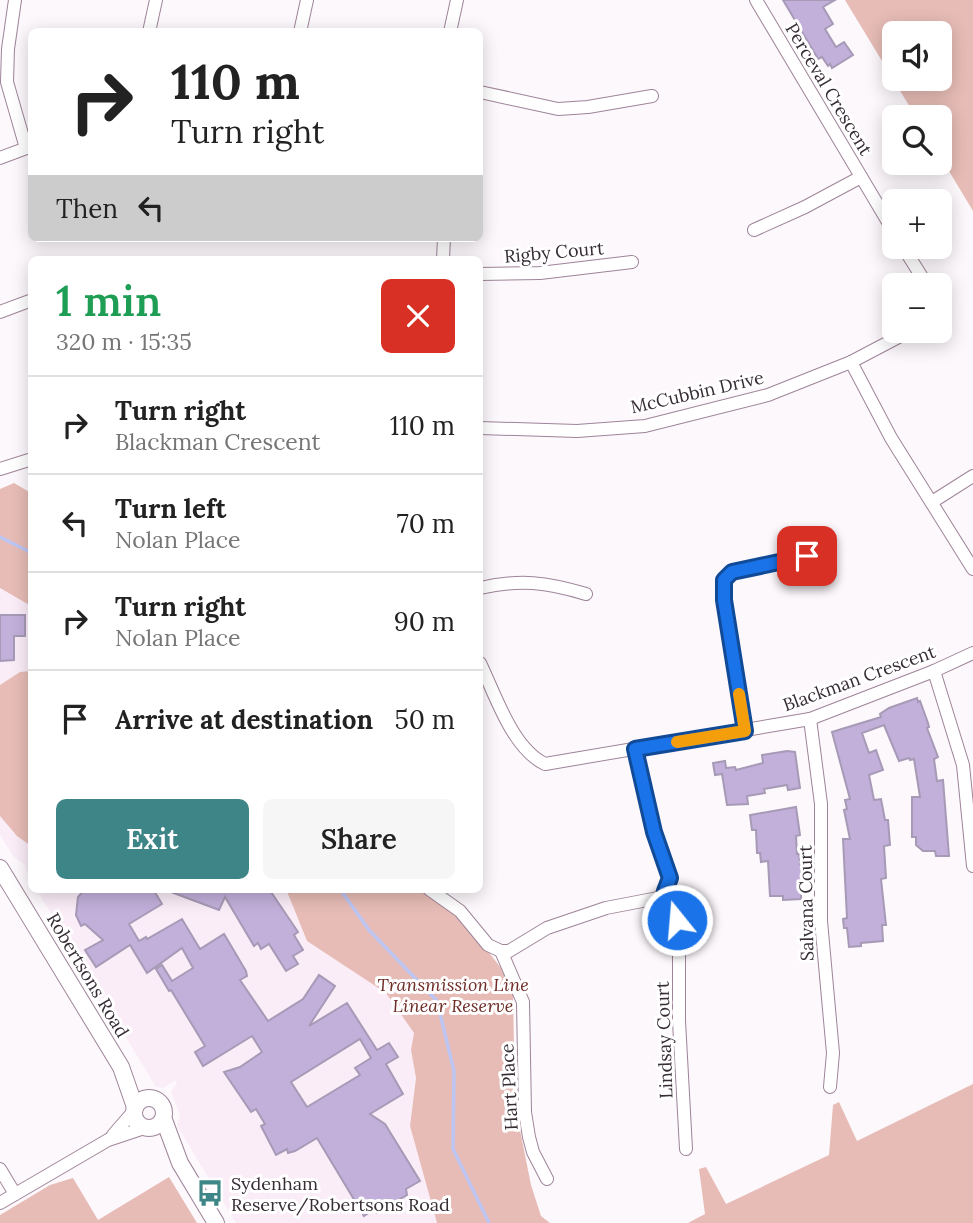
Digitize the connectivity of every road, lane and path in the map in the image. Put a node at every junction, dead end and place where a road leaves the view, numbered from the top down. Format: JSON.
{"nodes":[{"id":1,"x":15,"y":0,"type":"edge"},
{"id":2,"x":156,"y":0,"type":"edge"},
{"id":3,"x":307,"y":0,"type":"edge"},
{"id":4,"x":457,"y":0,"type":"edge"},
{"id":5,"x":756,"y":0,"type":"edge"},
{"id":6,"x":150,"y":28,"type":"edge"},
{"id":7,"x":301,"y":28,"type":"edge"},
{"id":8,"x":451,"y":28,"type":"edge"},
{"id":9,"x":483,"y":93,"type":"edge"},
{"id":10,"x":652,"y":96,"type":"dead end"},
{"id":11,"x":28,"y":144,"type":"edge"},
{"id":12,"x":28,"y":147,"type":"edge"},
{"id":13,"x":0,"y":158,"type":"edge"},
{"id":14,"x":860,"y":177,"type":"junction"},
{"id":15,"x":882,"y":213,"type":"edge"},
{"id":16,"x":754,"y":230,"type":"dead end"},
{"id":17,"x":632,"y":262,"type":"dead end"},
{"id":18,"x":483,"y":274,"type":"edge"},
{"id":19,"x":28,"y":302,"type":"edge"},
{"id":20,"x":0,"y":312,"type":"edge"},
{"id":21,"x":887,"y":343,"type":"edge"},
{"id":22,"x":851,"y":362,"type":"junction"},
{"id":23,"x":483,"y":428,"type":"edge"},
{"id":24,"x":28,"y":460,"type":"edge"},
{"id":25,"x":0,"y":470,"type":"edge"},
{"id":26,"x":973,"y":476,"type":"edge"},
{"id":27,"x":932,"y":502,"type":"junction"},
{"id":28,"x":807,"y":556,"type":"dead end"},
{"id":29,"x":973,"y":569,"type":"edge"},
{"id":30,"x":483,"y":587,"type":"edge"},
{"id":31,"x":586,"y":594,"type":"dead end"},
{"id":32,"x":973,"y":653,"type":"edge"},
{"id":33,"x":483,"y":669,"type":"edge"},
{"id":34,"x":934,"y":671,"type":"junction"},
{"id":35,"x":810,"y":719,"type":"junction"},
{"id":36,"x":745,"y":731,"type":"junction"},
{"id":37,"x":635,"y":749,"type":"junction"},
{"id":38,"x":973,"y":866,"type":"edge"},
{"id":39,"x":0,"y":869,"type":"edge"},
{"id":40,"x":665,"y":891,"type":"junction"},
{"id":41,"x":435,"y":893,"type":"edge"},
{"id":42,"x":501,"y":951,"type":"junction"},
{"id":43,"x":121,"y":1067,"type":"junction"},
{"id":44,"x":830,"y":1087,"type":"dead end"},
{"id":45,"x":150,"y":1098,"type":"junction"},
{"id":46,"x":134,"y":1110,"type":"junction"},
{"id":47,"x":164,"y":1120,"type":"junction"},
{"id":48,"x":145,"y":1128,"type":"junction"},
{"id":49,"x":108,"y":1140,"type":"junction"},
{"id":50,"x":686,"y":1149,"type":"dead end"},
{"id":51,"x":180,"y":1163,"type":"junction"},
{"id":52,"x":0,"y":1169,"type":"edge"},
{"id":53,"x":547,"y":1179,"type":"dead end"},
{"id":54,"x":15,"y":1194,"type":"junction"},
{"id":55,"x":0,"y":1203,"type":"edge"},
{"id":56,"x":216,"y":1223,"type":"edge"}],
"edges":[{"from":1,"to":11,"type":"street"},
{"from":2,"to":6,"type":"street"},
{"from":3,"to":7,"type":"street"},
{"from":4,"to":8,"type":"street"},
{"from":5,"to":14,"type":"street","name":"Perceval Crescent"},
{"from":9,"to":10,"type":"street"},
{"from":12,"to":13,"type":"street"},
{"from":14,"to":15,"type":"street","name":"Perceval Crescent"},
{"from":14,"to":16,"type":"street"},
{"from":17,"to":18,"type":"street","name":"Rigby Court"},
{"from":19,"to":20,"type":"street"},
{"from":21,"to":22,"type":"street","name":"McCubbin Drive"},
{"from":22,"to":23,"type":"street","name":"McCubbin Drive"},
{"from":22,"to":27,"type":"street"},
{"from":24,"to":25,"type":"street"},
{"from":26,"to":27,"type":"street"},
{"from":27,"to":29,"type":"street"},
{"from":28,"to":36,"type":"street"},
{"from":30,"to":31,"type":"street"},
{"from":32,"to":34,"type":"street","name":"Blackman Crescent"},
{"from":33,"to":37,"type":"street","name":"Blackman Crescent"},
{"from":34,"to":35,"type":"street","name":"Blackman Crescent"},
{"from":34,"to":38,"type":"street"},
{"from":35,"to":36,"type":"street","name":"Blackman Crescent"},
{"from":35,"to":44,"type":"street","name":"Salvana Court"},
{"from":36,"to":37,"type":"street","name":"Blackman Crescent"},
{"from":37,"to":40,"type":"street","name":"Lindsay Court"},
{"from":39,"to":43,"type":"street","name":"Robertsons Road"},
{"from":40,"to":42,"type":"street"},
{"from":40,"to":50,"type":"street","name":"Lindsay Court"},
{"from":41,"to":42,"type":"street"},
{"from":42,"to":53,"type":"street","name":"Hart Place"},
{"from":43,"to":45,"type":"street","name":"Robertsons Road"},
{"from":43,"to":46,"type":"street","name":"Robertsons Road"},
{"from":45,"to":46,"type":"street"},
{"from":45,"to":47,"type":"street"},
{"from":46,"to":48,"type":"street"},
{"from":46,"to":49,"type":"street"},
{"from":47,"to":48,"type":"street"},
{"from":47,"to":51,"type":"street"},
{"from":48,"to":49,"type":"street"},
{"from":48,"to":51,"type":"street"},
{"from":49,"to":54,"type":"street"},
{"from":51,"to":56,"type":"street"},
{"from":52,"to":54,"type":"street"},
{"from":54,"to":55,"type":"street"}]}
